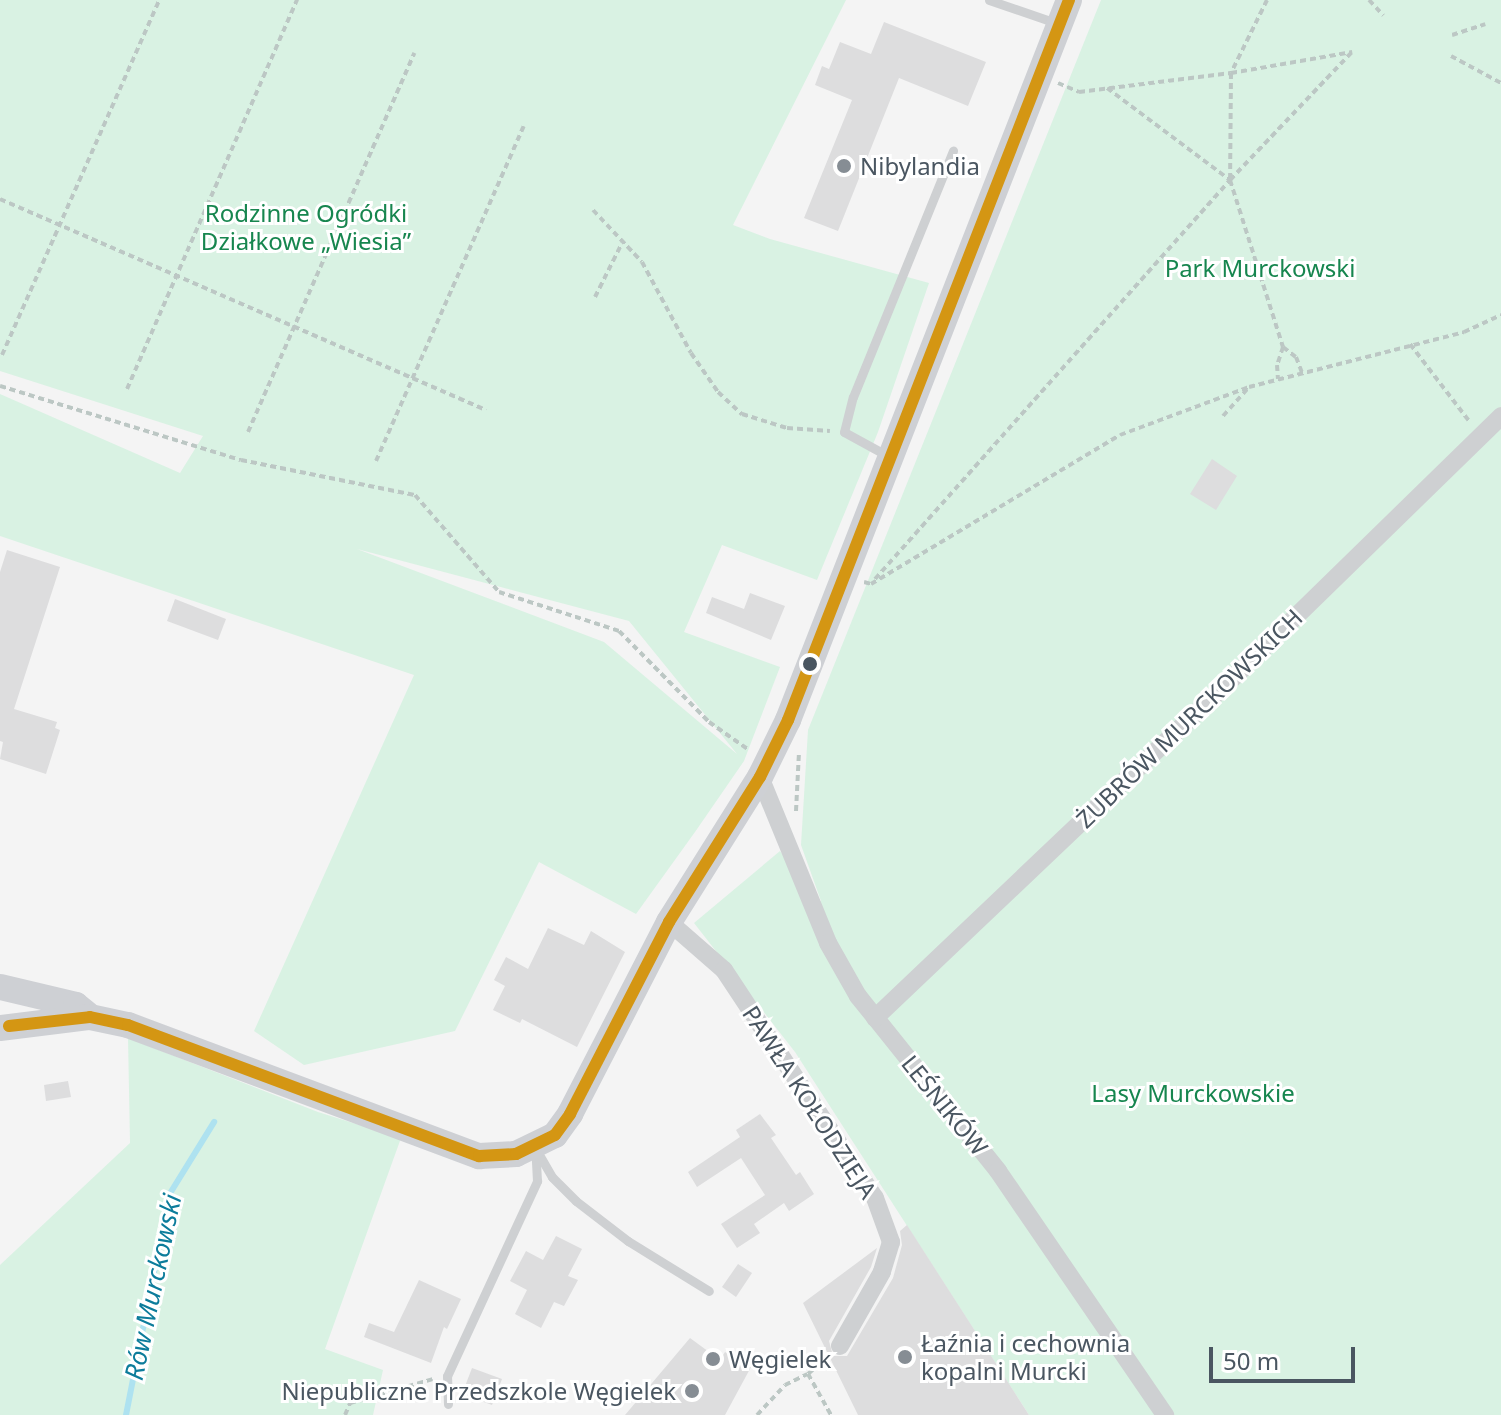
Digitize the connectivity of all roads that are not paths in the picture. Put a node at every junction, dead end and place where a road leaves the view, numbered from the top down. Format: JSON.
{"nodes":[{"id":1,"x":989,"y":0,"type":"edge"},
{"id":2,"x":1064,"y":12,"type":"edge"},
{"id":3,"x":953,"y":151,"type":"dead end"},
{"id":4,"x":1501,"y":416,"type":"edge"},
{"id":5,"x":891,"y":458,"type":"junction"},
{"id":6,"x":765,"y":769,"type":"junction"},
{"id":7,"x":669,"y":922,"type":"junction"},
{"id":8,"x":0,"y":987,"type":"edge"},
{"id":9,"x":0,"y":996,"type":"edge"},
{"id":10,"x":90,"y":1017,"type":"junction"},
{"id":11,"x":875,"y":1018,"type":"junction"},
{"id":12,"x":4,"y":1027,"type":"edge"},
{"id":13,"x":535,"y":1148,"type":"junction"},
{"id":14,"x":709,"y":1291,"type":"dead end"},
{"id":15,"x":840,"y":1346,"type":"road end"},
{"id":16,"x":448,"y":1404,"type":"dead end"},
{"id":17,"x":1165,"y":1415,"type":"edge"}],
"edges":[{"from":1,"to":2,"type":"lane"},
{"from":2,"to":5,"type":"street"},
{"from":3,"to":5,"type":"lane"},
{"from":4,"to":11,"type":"street","name":"ŻUBRÓW MURCKOWSKICH"},
{"from":5,"to":6,"type":"street"},
{"from":6,"to":7,"type":"street"},
{"from":6,"to":11,"type":"street","name":"LEŚNIKÓW"},
{"from":7,"to":13,"type":"street"},
{"from":7,"to":15,"type":"street","name":"PAWŁA KOŁODZIEJA"},
{"from":8,"to":10,"type":"street"},
{"from":9,"to":12,"type":"street"},
{"from":10,"to":12,"type":"street"},
{"from":10,"to":13,"type":"street"},
{"from":11,"to":17,"type":"street","name":"LEŚNIKÓW"},
{"from":13,"to":14,"type":"lane"},
{"from":13,"to":16,"type":"lane"}]}
